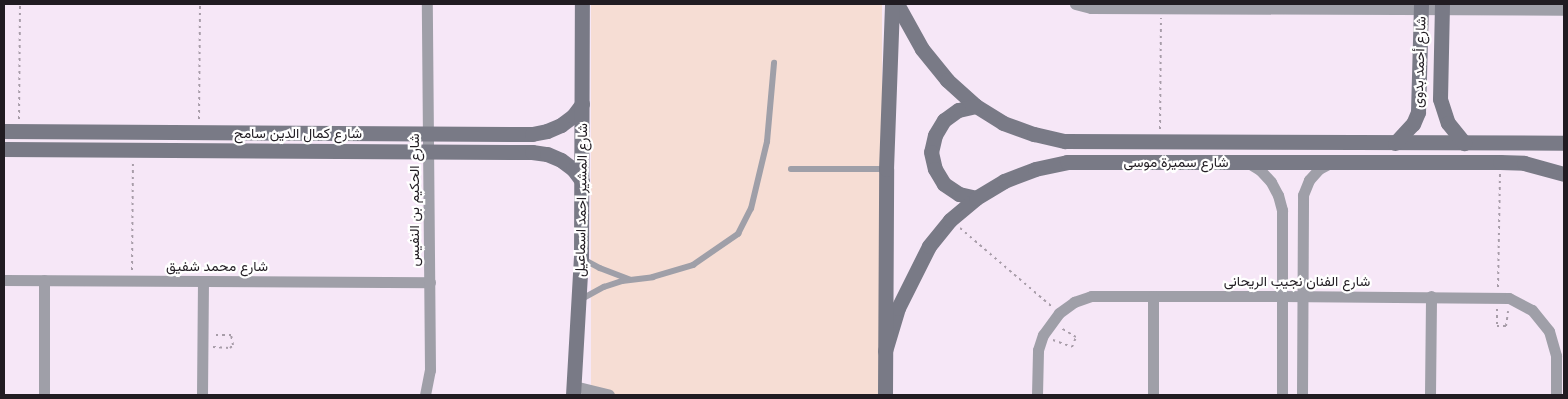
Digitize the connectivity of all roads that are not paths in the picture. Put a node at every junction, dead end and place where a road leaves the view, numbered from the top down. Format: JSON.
{"nodes":[{"id":1,"x":427,"y":4,"type":"edge"},
{"id":2,"x":582,"y":4,"type":"edge"},
{"id":3,"x":892,"y":4,"type":"edge"},
{"id":4,"x":897,"y":4,"type":"edge"},
{"id":5,"x":1075,"y":4,"type":"edge"},
{"id":6,"x":1292,"y":6,"type":"edge"},
{"id":7,"x":1421,"y":7,"type":"edge"},
{"id":8,"x":1442,"y":7,"type":"edge"},
{"id":9,"x":1564,"y":10,"type":"edge"},
{"id":10,"x":774,"y":63,"type":"dead end"},
{"id":11,"x":582,"y":104,"type":"junction"},
{"id":12,"x":976,"y":106,"type":"junction"},
{"id":13,"x":4,"y":131,"type":"edge"},
{"id":14,"x":428,"y":133,"type":"junction"},
{"id":15,"x":1395,"y":142,"type":"junction"},
{"id":16,"x":1464,"y":143,"type":"junction"},
{"id":17,"x":1564,"y":143,"type":"edge"},
{"id":18,"x":4,"y":149,"type":"edge"},
{"id":19,"x":428,"y":151,"type":"junction"},
{"id":20,"x":1247,"y":162,"type":"junction"},
{"id":21,"x":1332,"y":162,"type":"junction"},
{"id":22,"x":791,"y":169,"type":"dead end"},
{"id":23,"x":886,"y":169,"type":"junction"},
{"id":24,"x":1564,"y":174,"type":"edge"},
{"id":25,"x":582,"y":181,"type":"junction"},
{"id":26,"x":976,"y":198,"type":"junction"},
{"id":27,"x":581,"y":258,"type":"junction"},
{"id":28,"x":632,"y":279,"type":"junction"},
{"id":29,"x":4,"y":280,"type":"edge"},
{"id":30,"x":44,"y":280,"type":"junction"},
{"id":31,"x":203,"y":280,"type":"junction"},
{"id":32,"x":430,"y":282,"type":"junction"},
{"id":33,"x":1153,"y":296,"type":"junction"},
{"id":34,"x":1282,"y":296,"type":"junction"},
{"id":35,"x":1302,"y":296,"type":"junction"},
{"id":36,"x":1431,"y":296,"type":"junction"},
{"id":37,"x":580,"y":300,"type":"junction"},
{"id":38,"x":886,"y":351,"type":"junction"},
{"id":39,"x":574,"y":390,"type":"edge"},
{"id":40,"x":44,"y":395,"type":"edge"},
{"id":41,"x":202,"y":395,"type":"edge"},
{"id":42,"x":425,"y":395,"type":"edge"},
{"id":43,"x":609,"y":395,"type":"edge"},
{"id":44,"x":886,"y":395,"type":"edge"},
{"id":45,"x":1037,"y":395,"type":"edge"},
{"id":46,"x":1152,"y":395,"type":"edge"},
{"id":47,"x":1282,"y":395,"type":"edge"},
{"id":48,"x":1302,"y":395,"type":"edge"},
{"id":49,"x":1430,"y":395,"type":"edge"},
{"id":50,"x":1556,"y":395,"type":"edge"}],
"edges":[{"from":1,"to":14,"type":"street","name":"شارع الحكيم بن النفيس"},
{"from":2,"to":11,"type":"street","name":"شارع المشير احمد اسماعيل"},
{"from":3,"to":23,"type":"street"},
{"from":4,"to":12,"type":"street","name":"شارع سميرة موسى"},
{"from":5,"to":6,"type":"street"},
{"from":6,"to":7,"type":"street"},
{"from":7,"to":8,"type":"street"},
{"from":7,"to":15,"type":"street","name":"شارع أحمد بدوى"},
{"from":8,"to":9,"type":"street"},
{"from":8,"to":16,"type":"street","name":"شارع أحمد بدوى"},
{"from":10,"to":28,"type":"lane"},
{"from":11,"to":14,"type":"street","name":"شارع كمال الدين سامح"},
{"from":11,"to":25,"type":"street","name":"شارع المشير احمد اسماعيل"},
{"from":12,"to":15,"type":"street","name":"شارع سميرة موسى"},
{"from":12,"to":26,"type":"street"},
{"from":13,"to":14,"type":"street","name":"شارع كمال الدين سامح"},
{"from":14,"to":19,"type":"street","name":"شارع الحكيم بن النفيس"},
{"from":15,"to":16,"type":"street","name":"شارع سميرة موسى"},
{"from":16,"to":17,"type":"street","name":"شارع سميرة موسى"},
{"from":18,"to":19,"type":"street","name":"شارع كمال الدين سامح"},
{"from":19,"to":25,"type":"street","name":"شارع كمال الدين سامح"},
{"from":19,"to":32,"type":"street","name":"شارع الحكيم بن النفيس"},
{"from":20,"to":21,"type":"street","name":"شارع سميرة موسى"},
{"from":20,"to":26,"type":"street","name":"شارع سميرة موسى"},
{"from":20,"to":34,"type":"street"},
{"from":21,"to":24,"type":"street","name":"شارع سميرة موسى"},
{"from":21,"to":35,"type":"street"},
{"from":22,"to":23,"type":"lane"},
{"from":23,"to":38,"type":"street"},
{"from":25,"to":27,"type":"street","name":"شارع المشير احمد اسماعيل"},
{"from":26,"to":38,"type":"street","name":"شارع سميرة موسى"},
{"from":27,"to":28,"type":"lane"},
{"from":27,"to":37,"type":"street","name":"شارع المشير احمد اسماعيل"},
{"from":28,"to":37,"type":"lane"},
{"from":29,"to":30,"type":"street","name":"شارع محمد شفيق"},
{"from":30,"to":31,"type":"street","name":"شارع محمد شفيق"},
{"from":30,"to":40,"type":"street"},
{"from":31,"to":32,"type":"street","name":"شارع محمد شفيق"},
{"from":31,"to":41,"type":"street"},
{"from":32,"to":42,"type":"street","name":"شارع الحكيم بن النفيس"},
{"from":33,"to":34,"type":"street","name":"شارع الفنان نجيب الريحانى"},
{"from":33,"to":45,"type":"street","name":"شارع الفنان نجيب الريحانى"},
{"from":33,"to":46,"type":"street"},
{"from":34,"to":35,"type":"street","name":"شارع الفنان نجيب الريحانى"},
{"from":34,"to":47,"type":"street"},
{"from":35,"to":36,"type":"street","name":"شارع الفنان نجيب الريحانى"},
{"from":35,"to":48,"type":"street"},
{"from":36,"to":49,"type":"street"},
{"from":36,"to":50,"type":"street","name":"شارع الفنان نجيب الريحانى"},
{"from":37,"to":39,"type":"street","name":"شارع المشير احمد اسماعيل"},
{"from":38,"to":44,"type":"street"},
{"from":39,"to":43,"type":"street"}]}
